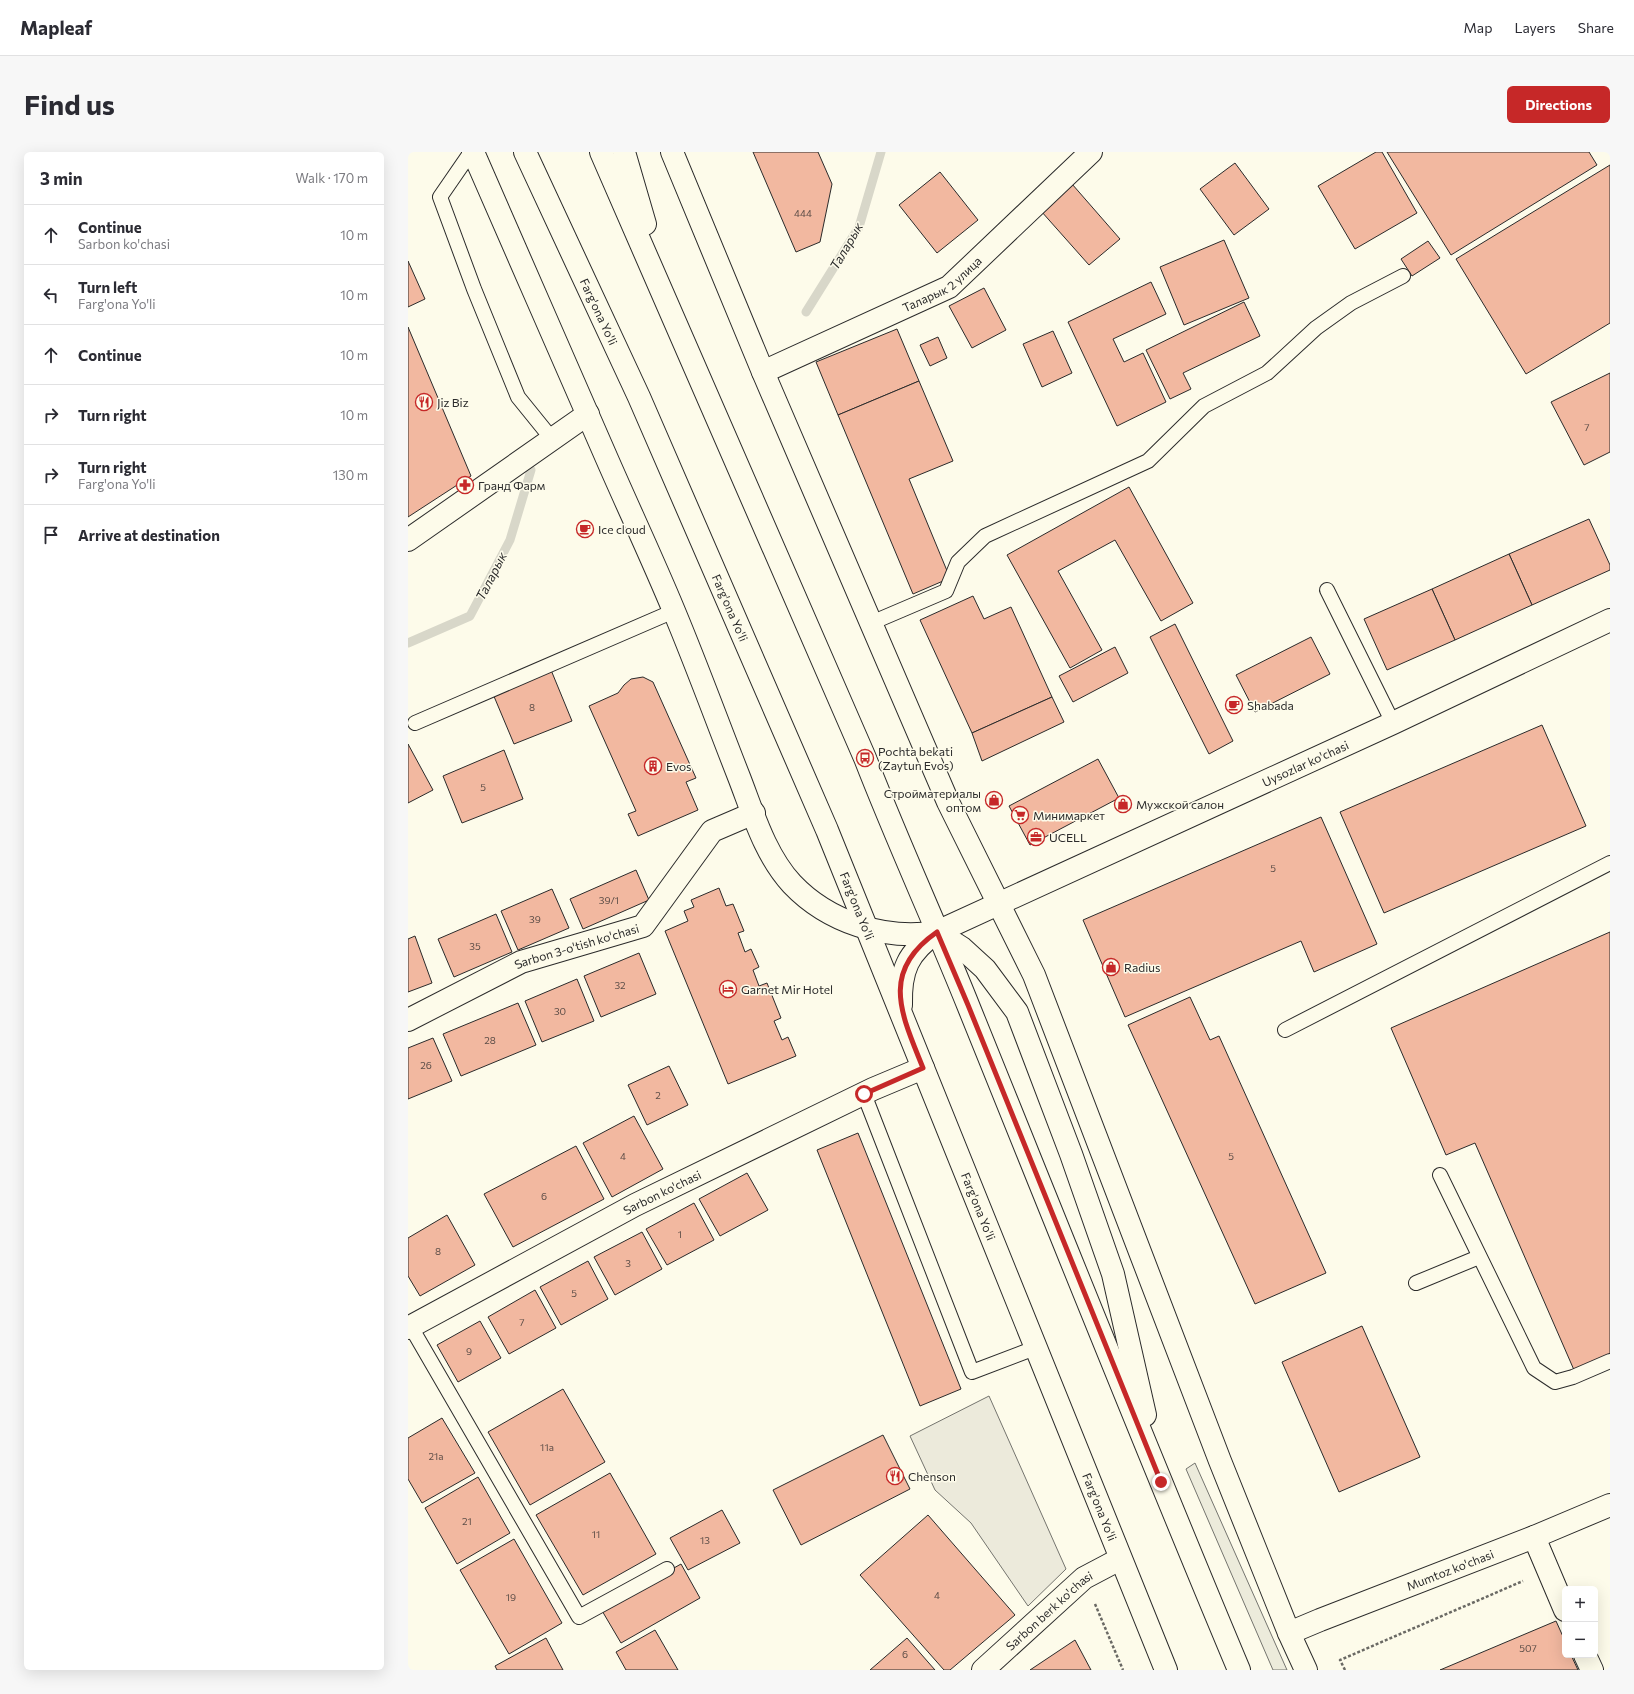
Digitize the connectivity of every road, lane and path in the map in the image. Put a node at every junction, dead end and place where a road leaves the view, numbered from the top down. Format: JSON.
{"nodes":[{"id":1,"x":472,"y":152,"type":"edge"},
{"id":2,"x":525,"y":152,"type":"edge"},
{"id":3,"x":601,"y":152,"type":"edge"},
{"id":4,"x":624,"y":152,"type":"edge"},
{"id":5,"x":672,"y":152,"type":"edge"},
{"id":6,"x":1091,"y":152,"type":"edge"},
{"id":7,"x":1403,"y":276,"type":"dead end"},
{"id":8,"x":672,"y":313,"type":"junction"},
{"id":9,"x":763,"y":372,"type":"junction"},
{"id":10,"x":588,"y":414,"type":"junction"},
{"id":11,"x":552,"y":439,"type":"junction"},
{"id":12,"x":408,"y":540,"type":"edge"},
{"id":13,"x":1327,"y":590,"type":"dead end"},
{"id":14,"x":674,"y":611,"type":"junction"},
{"id":15,"x":1610,"y":620,"type":"edge"},
{"id":16,"x":871,"y":623,"type":"junction"},
{"id":17,"x":415,"y":723,"type":"dead end"},
{"id":18,"x":1393,"y":723,"type":"junction"},
{"id":19,"x":754,"y":813,"type":"junction"},
{"id":20,"x":1610,"y":864,"type":"edge"},
{"id":21,"x":999,"y":904,"type":"junction"},
{"id":22,"x":866,"y":928,"type":"junction"},
{"id":23,"x":937,"y":932,"type":"junction"},
{"id":24,"x":903,"y":1016,"type":"junction"},
{"id":25,"x":408,"y":1020,"type":"edge"},
{"id":26,"x":1285,"y":1030,"type":"dead end"},
{"id":27,"x":923,"y":1068,"type":"junction"},
{"id":28,"x":864,"y":1094,"type":"junction"},
{"id":29,"x":1440,"y":1175,"type":"dead end"},
{"id":30,"x":1479,"y":1257,"type":"junction"},
{"id":31,"x":1416,"y":1283,"type":"dead end"},
{"id":32,"x":409,"y":1328,"type":"edge"},
{"id":33,"x":1035,"y":1348,"type":"junction"},
{"id":34,"x":1610,"y":1361,"type":"edge"},
{"id":35,"x":1161,"y":1482,"type":"junction"},
{"id":36,"x":1610,"y":1504,"type":"edge"},
{"id":37,"x":1534,"y":1537,"type":"junction"},
{"id":38,"x":1120,"y":1559,"type":"junction"},
{"id":39,"x":667,"y":1569,"type":"dead end"},
{"id":40,"x":1547,"y":1571,"type":"junction"},
{"id":41,"x":1084,"y":1578,"type":"junction"},
{"id":42,"x":1562,"y":1604,"type":"edge"},
{"id":43,"x":1289,"y":1633,"type":"junction"},
{"id":44,"x":1587,"y":1658,"type":"edge"},
{"id":45,"x":983,"y":1670,"type":"edge"},
{"id":46,"x":1122,"y":1670,"type":"edge"},
{"id":47,"x":1166,"y":1670,"type":"edge"},
{"id":48,"x":1239,"y":1670,"type":"edge"},
{"id":49,"x":1306,"y":1670,"type":"edge"},
{"id":50,"x":1344,"y":1670,"type":"edge"},
{"id":51,"x":1592,"y":1670,"type":"edge"}],
"edges":[{"from":1,"to":10,"type":"main road"},
{"from":1,"to":11,"type":"lane"},
{"from":2,"to":22,"type":"main road","name":"Farg'ona Yo'li"},
{"from":3,"to":8,"type":"main road"},
{"from":4,"to":8,"type":"main road"},
{"from":5,"to":9,"type":"main road"},
{"from":6,"to":9,"type":"main road","name":"Таларык 2 улица"},
{"from":7,"to":16,"type":"lane"},
{"from":8,"to":23,"type":"main road"},
{"from":9,"to":16,"type":"main road"},
{"from":10,"to":11,"type":"main road"},
{"from":10,"to":14,"type":"main road"},
{"from":11,"to":12,"type":"main road"},
{"from":13,"to":18,"type":"lane"},
{"from":14,"to":17,"type":"lane"},
{"from":14,"to":19,"type":"main road"},
{"from":15,"to":18,"type":"main road","name":"Uysozlar ko'chasi"},
{"from":16,"to":21,"type":"main road"},
{"from":18,"to":21,"type":"main road","name":"Uysozlar ko'chasi"},
{"from":19,"to":22,"type":"main road"},
{"from":19,"to":25,"type":"main road","name":"Sarbon 3-o'tish ko'chasi"},
{"from":20,"to":26,"type":"lane"},
{"from":21,"to":23,"type":"main road","name":"Uysozlar ko'chasi"},
{"from":21,"to":43,"type":"main road"},
{"from":22,"to":23,"type":"main road"},
{"from":22,"to":24,"type":"main road","name":"Farg'ona Yo'li"},
{"from":23,"to":24,"type":"main road"},
{"from":23,"to":35,"type":"main road"},
{"from":23,"to":35,"type":"main road"},
{"from":24,"to":27,"type":"main road","name":"Farg'ona Yo'li"},
{"from":27,"to":28,"type":"main road","name":"Sarbon ko'chasi"},
{"from":27,"to":33,"type":"main road","name":"Farg'ona Yo'li"},
{"from":28,"to":32,"type":"main road","name":"Sarbon ko'chasi"},
{"from":28,"to":33,"type":"lane"},
{"from":29,"to":30,"type":"lane"},
{"from":30,"to":31,"type":"lane"},
{"from":30,"to":34,"type":"lane"},
{"from":32,"to":39,"type":"lane"},
{"from":33,"to":38,"type":"main road","name":"Farg'ona Yo'li"},
{"from":35,"to":48,"type":"main road"},
{"from":36,"to":37,"type":"main road","name":"Mumtoz ko'chasi"},
{"from":37,"to":40,"type":"main road"},
{"from":37,"to":43,"type":"main road","name":"Mumtoz ko'chasi"},
{"from":38,"to":41,"type":"main road","name":"Sarbon berk ko'chasi"},
{"from":38,"to":47,"type":"main road","name":"Farg'ona Yo'li"},
{"from":40,"to":42,"type":"main road"},
{"from":40,"to":50,"type":"path"},
{"from":41,"to":45,"type":"main road","name":"Sarbon berk ko'chasi"},
{"from":41,"to":46,"type":"path"},
{"from":43,"to":49,"type":"main road"},
{"from":44,"to":51,"type":"main road"}]}
